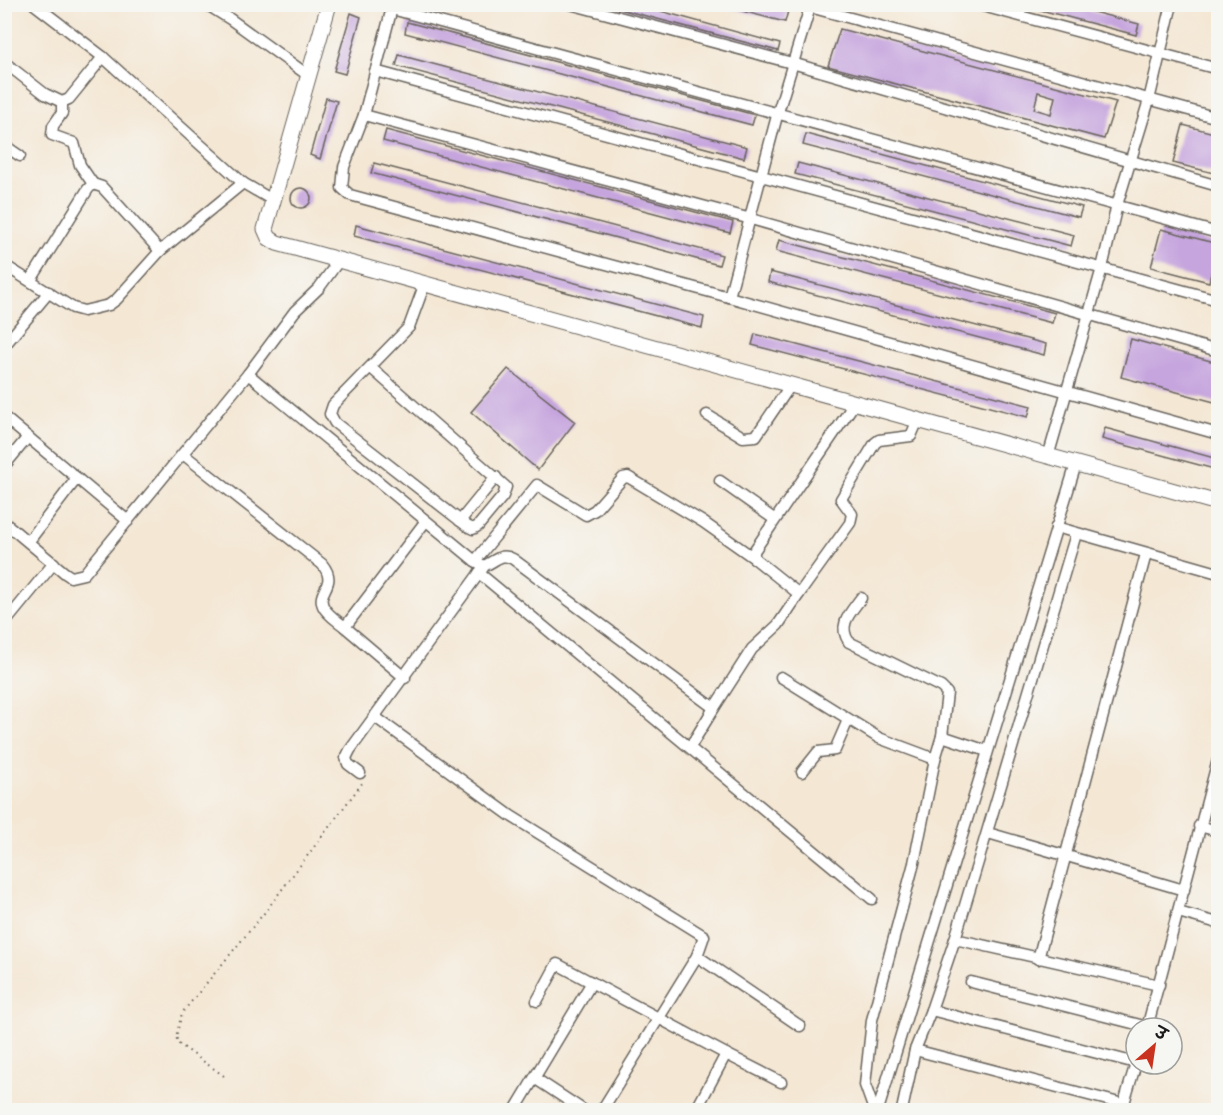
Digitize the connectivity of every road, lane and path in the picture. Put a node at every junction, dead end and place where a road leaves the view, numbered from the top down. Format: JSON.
{"nodes":[{"id":1,"x":34,"y":4,"type":"edge"},
{"id":2,"x":206,"y":4,"type":"edge"},
{"id":3,"x":329,"y":4,"type":"edge"},
{"id":4,"x":570,"y":4,"type":"edge"},
{"id":5,"x":975,"y":4,"type":"edge"},
{"id":6,"x":1172,"y":4,"type":"edge"},
{"id":7,"x":807,"y":5,"type":"edge"},
{"id":8,"x":392,"y":7,"type":"edge"},
{"id":9,"x":1160,"y":54,"type":"junction"},
{"id":10,"x":102,"y":57,"type":"junction"},
{"id":11,"x":4,"y":62,"type":"edge"},
{"id":12,"x":792,"y":63,"type":"junction"},
{"id":13,"x":1218,"y":69,"type":"edge"},
{"id":14,"x":375,"y":71,"type":"junction"},
{"id":15,"x":309,"y":76,"type":"junction"},
{"id":16,"x":1149,"y":100,"type":"junction"},
{"id":17,"x":62,"y":102,"type":"junction"},
{"id":18,"x":778,"y":112,"type":"junction"},
{"id":19,"x":364,"y":115,"type":"junction"},
{"id":20,"x":1218,"y":118,"type":"edge"},
{"id":21,"x":4,"y":145,"type":"edge"},
{"id":22,"x":20,"y":156,"type":"dead end"},
{"id":23,"x":1129,"y":162,"type":"junction"},
{"id":24,"x":762,"y":175,"type":"junction"},
{"id":25,"x":243,"y":183,"type":"junction"},
{"id":26,"x":93,"y":184,"type":"junction"},
{"id":27,"x":1218,"y":186,"type":"edge"},
{"id":28,"x":274,"y":201,"type":"junction"},
{"id":29,"x":1117,"y":205,"type":"junction"},
{"id":30,"x":751,"y":219,"type":"junction"},
{"id":31,"x":1218,"y":233,"type":"edge"},
{"id":32,"x":160,"y":251,"type":"junction"},
{"id":33,"x":340,"y":259,"type":"junction"},
{"id":34,"x":4,"y":265,"type":"edge"},
{"id":35,"x":1102,"y":268,"type":"junction"},
{"id":36,"x":31,"y":280,"type":"junction"},
{"id":37,"x":425,"y":283,"type":"junction"},
{"id":38,"x":49,"y":292,"type":"junction"},
{"id":39,"x":729,"y":297,"type":"junction"},
{"id":40,"x":1218,"y":300,"type":"edge"},
{"id":41,"x":1089,"y":314,"type":"junction"},
{"id":42,"x":4,"y":345,"type":"edge"},
{"id":43,"x":1218,"y":351,"type":"edge"},
{"id":44,"x":370,"y":367,"type":"junction"},
{"id":45,"x":248,"y":374,"type":"junction"},
{"id":46,"x":790,"y":386,"type":"junction"},
{"id":47,"x":1068,"y":392,"type":"junction"},
{"id":48,"x":854,"y":404,"type":"junction"},
{"id":49,"x":707,"y":415,"type":"dead end"},
{"id":50,"x":4,"y":417,"type":"edge"},
{"id":51,"x":917,"y":422,"type":"junction"},
{"id":52,"x":1218,"y":434,"type":"edge"},
{"id":53,"x":28,"y":437,"type":"junction"},
{"id":54,"x":183,"y":454,"type":"junction"},
{"id":55,"x":1048,"y":457,"type":"junction"},
{"id":56,"x":1076,"y":464,"type":"junction"},
{"id":57,"x":4,"y":466,"type":"edge"},
{"id":58,"x":496,"y":477,"type":"junction"},
{"id":59,"x":77,"y":478,"type":"junction"},
{"id":60,"x":720,"y":481,"type":"dead end"},
{"id":61,"x":1218,"y":503,"type":"edge"},
{"id":62,"x":774,"y":519,"type":"junction"},
{"id":63,"x":128,"y":521,"type":"junction"},
{"id":64,"x":460,"y":521,"type":"junction"},
{"id":65,"x":4,"y":522,"type":"edge"},
{"id":66,"x":425,"y":522,"type":"junction"},
{"id":67,"x":1056,"y":527,"type":"junction"},
{"id":68,"x":1076,"y":534,"type":"junction"},
{"id":69,"x":28,"y":541,"type":"junction"},
{"id":70,"x":1146,"y":554,"type":"junction"},
{"id":71,"x":754,"y":558,"type":"junction"},
{"id":72,"x":54,"y":563,"type":"junction"},
{"id":73,"x":480,"y":567,"type":"junction"},
{"id":74,"x":1218,"y":573,"type":"edge"},
{"id":75,"x":799,"y":594,"type":"junction"},
{"id":76,"x":861,"y":598,"type":"dead end"},
{"id":77,"x":4,"y":624,"type":"edge"},
{"id":78,"x":345,"y":627,"type":"junction"},
{"id":79,"x":781,"y":677,"type":"dead end"},
{"id":80,"x":405,"y":678,"type":"junction"},
{"id":81,"x":714,"y":708,"type":"junction"},
{"id":82,"x":375,"y":717,"type":"junction"},
{"id":83,"x":848,"y":720,"type":"junction"},
{"id":84,"x":942,"y":736,"type":"junction"},
{"id":85,"x":690,"y":747,"type":"junction"},
{"id":86,"x":987,"y":751,"type":"junction"},
{"id":87,"x":935,"y":759,"type":"junction"},
{"id":88,"x":1218,"y":760,"type":"edge"},
{"id":89,"x":360,"y":772,"type":"joint"},
{"id":90,"x":802,"y":772,"type":"dead end"},
{"id":91,"x":1215,"y":792,"type":"edge"},
{"id":92,"x":1199,"y":826,"type":"junction"},
{"id":93,"x":1218,"y":831,"type":"edge"},
{"id":94,"x":988,"y":832,"type":"junction"},
{"id":95,"x":1066,"y":856,"type":"junction"},
{"id":96,"x":1184,"y":890,"type":"junction"},
{"id":97,"x":872,"y":899,"type":"dead end"},
{"id":98,"x":1178,"y":912,"type":"junction"},
{"id":99,"x":1218,"y":923,"type":"edge"},
{"id":100,"x":955,"y":939,"type":"junction"},
{"id":101,"x":697,"y":956,"type":"junction"},
{"id":102,"x":1038,"y":958,"type":"junction"},
{"id":103,"x":592,"y":982,"type":"junction"},
{"id":104,"x":971,"y":982,"type":"dead end"},
{"id":105,"x":1159,"y":985,"type":"junction"},
{"id":106,"x":537,"y":1001,"type":"dead end"},
{"id":107,"x":931,"y":1010,"type":"junction"},
{"id":108,"x":1151,"y":1016,"type":"edge"},
{"id":109,"x":659,"y":1019,"type":"junction"},
{"id":110,"x":1124,"y":1021,"type":"edge"},
{"id":111,"x":800,"y":1026,"type":"dead end"},
{"id":112,"x":915,"y":1050,"type":"junction"},
{"id":113,"x":726,"y":1054,"type":"junction"},
{"id":114,"x":1124,"y":1060,"type":"edge"},
{"id":115,"x":224,"y":1076,"type":"dead end"},
{"id":116,"x":1132,"y":1076,"type":"edge"},
{"id":117,"x":536,"y":1079,"type":"junction"},
{"id":118,"x":781,"y":1082,"type":"dead end"},
{"id":119,"x":1123,"y":1107,"type":"edge"},
{"id":120,"x":515,"y":1110,"type":"edge"},
{"id":121,"x":583,"y":1110,"type":"edge"},
{"id":122,"x":602,"y":1110,"type":"edge"},
{"id":123,"x":696,"y":1110,"type":"edge"},
{"id":124,"x":876,"y":1110,"type":"edge"},
{"id":125,"x":902,"y":1110,"type":"edge"}],
"edges":[{"from":1,"to":10,"type":"street"},
{"from":2,"to":15,"type":"street"},
{"from":3,"to":15,"type":"street"},
{"from":4,"to":12,"type":"street"},
{"from":5,"to":9,"type":"street"},
{"from":6,"to":9,"type":"street"},
{"from":7,"to":12,"type":"street"},
{"from":7,"to":16,"type":"street"},
{"from":8,"to":14,"type":"street"},
{"from":8,"to":18,"type":"street"},
{"from":9,"to":13,"type":"street"},
{"from":9,"to":16,"type":"street"},
{"from":10,"to":17,"type":"street"},
{"from":10,"to":25,"type":"street"},
{"from":11,"to":17,"type":"street"},
{"from":12,"to":18,"type":"street"},
{"from":12,"to":23,"type":"street"},
{"from":14,"to":19,"type":"street"},
{"from":14,"to":24,"type":"street"},
{"from":15,"to":28,"type":"street"},
{"from":16,"to":20,"type":"street"},
{"from":16,"to":23,"type":"street"},
{"from":17,"to":26,"type":"street"},
{"from":18,"to":24,"type":"street"},
{"from":18,"to":29,"type":"street"},
{"from":19,"to":30,"type":"street"},
{"from":19,"to":39,"type":"street"},
{"from":21,"to":22,"type":"street"},
{"from":23,"to":27,"type":"street"},
{"from":23,"to":29,"type":"street"},
{"from":24,"to":30,"type":"street"},
{"from":24,"to":35,"type":"street"},
{"from":25,"to":28,"type":"street"},
{"from":25,"to":32,"type":"street"},
{"from":26,"to":32,"type":"street"},
{"from":26,"to":36,"type":"street"},
{"from":28,"to":33,"type":"street"},
{"from":29,"to":31,"type":"street"},
{"from":29,"to":35,"type":"street"},
{"from":30,"to":39,"type":"street"},
{"from":30,"to":41,"type":"street"},
{"from":32,"to":38,"type":"street"},
{"from":33,"to":37,"type":"street"},
{"from":33,"to":45,"type":"street"},
{"from":34,"to":36,"type":"street"},
{"from":35,"to":40,"type":"street"},
{"from":35,"to":41,"type":"street"},
{"from":36,"to":38,"type":"street"},
{"from":37,"to":44,"type":"street"},
{"from":37,"to":46,"type":"street"},
{"from":38,"to":42,"type":"street"},
{"from":39,"to":47,"type":"street"},
{"from":41,"to":43,"type":"street"},
{"from":41,"to":47,"type":"street"},
{"from":44,"to":58,"type":"street"},
{"from":44,"to":64,"type":"street"},
{"from":45,"to":54,"type":"street"},
{"from":45,"to":66,"type":"street"},
{"from":46,"to":48,"type":"street"},
{"from":46,"to":49,"type":"street"},
{"from":47,"to":52,"type":"street"},
{"from":47,"to":55,"type":"street"},
{"from":48,"to":51,"type":"street"},
{"from":48,"to":62,"type":"street"},
{"from":50,"to":53,"type":"street"},
{"from":51,"to":55,"type":"street"},
{"from":51,"to":75,"type":"street"},
{"from":53,"to":57,"type":"street"},
{"from":53,"to":59,"type":"street"},
{"from":54,"to":63,"type":"street"},
{"from":54,"to":78,"type":"street"},
{"from":55,"to":56,"type":"street"},
{"from":56,"to":61,"type":"street"},
{"from":56,"to":67,"type":"street"},
{"from":58,"to":64,"type":"street"},
{"from":58,"to":64,"type":"street"},
{"from":59,"to":63,"type":"street"},
{"from":59,"to":69,"type":"street"},
{"from":60,"to":62,"type":"street"},
{"from":62,"to":71,"type":"street"},
{"from":63,"to":72,"type":"street"},
{"from":65,"to":69,"type":"street"},
{"from":66,"to":73,"type":"street"},
{"from":66,"to":78,"type":"street"},
{"from":67,"to":68,"type":"street"},
{"from":67,"to":86,"type":"street"},
{"from":68,"to":70,"type":"street"},
{"from":68,"to":94,"type":"street"},
{"from":69,"to":72,"type":"street"},
{"from":70,"to":74,"type":"street"},
{"from":70,"to":95,"type":"street"},
{"from":71,"to":73,"type":"street"},
{"from":71,"to":75,"type":"street"},
{"from":72,"to":77,"type":"street"},
{"from":73,"to":80,"type":"street"},
{"from":73,"to":81,"type":"street"},
{"from":73,"to":85,"type":"street"},
{"from":75,"to":81,"type":"street"},
{"from":76,"to":84,"type":"street"},
{"from":78,"to":80,"type":"street"},
{"from":79,"to":83,"type":"street"},
{"from":80,"to":82,"type":"street"},
{"from":81,"to":85,"type":"street"},
{"from":82,"to":89,"type":"street"},
{"from":82,"to":101,"type":"street"},
{"from":83,"to":87,"type":"street"},
{"from":83,"to":90,"type":"street"},
{"from":84,"to":86,"type":"street"},
{"from":84,"to":87,"type":"street"},
{"from":85,"to":97,"type":"street"},
{"from":86,"to":124,"type":"street"},
{"from":87,"to":124,"type":"street"},
{"from":88,"to":91,"type":"street"},
{"from":89,"to":115,"type":"path"},
{"from":91,"to":92,"type":"street"},
{"from":92,"to":93,"type":"street"},
{"from":92,"to":96,"type":"street"},
{"from":94,"to":95,"type":"street"},
{"from":94,"to":100,"type":"street"},
{"from":95,"to":96,"type":"street"},
{"from":95,"to":102,"type":"street"},
{"from":96,"to":98,"type":"street"},
{"from":98,"to":99,"type":"street"},
{"from":98,"to":105,"type":"street"},
{"from":100,"to":102,"type":"street"},
{"from":100,"to":107,"type":"street"},
{"from":101,"to":109,"type":"street"},
{"from":101,"to":111,"type":"street"},
{"from":102,"to":105,"type":"street"},
{"from":103,"to":106,"type":"street"},
{"from":103,"to":109,"type":"street"},
{"from":103,"to":117,"type":"street"},
{"from":104,"to":110,"type":"street"},
{"from":105,"to":108,"type":"street"},
{"from":107,"to":112,"type":"street"},
{"from":107,"to":114,"type":"street"},
{"from":109,"to":113,"type":"street"},
{"from":109,"to":122,"type":"street"},
{"from":112,"to":119,"type":"street"},
{"from":112,"to":125,"type":"street"},
{"from":113,"to":118,"type":"street"},
{"from":113,"to":123,"type":"street"},
{"from":116,"to":119,"type":"street"},
{"from":117,"to":120,"type":"street"},
{"from":117,"to":121,"type":"street"}]}
